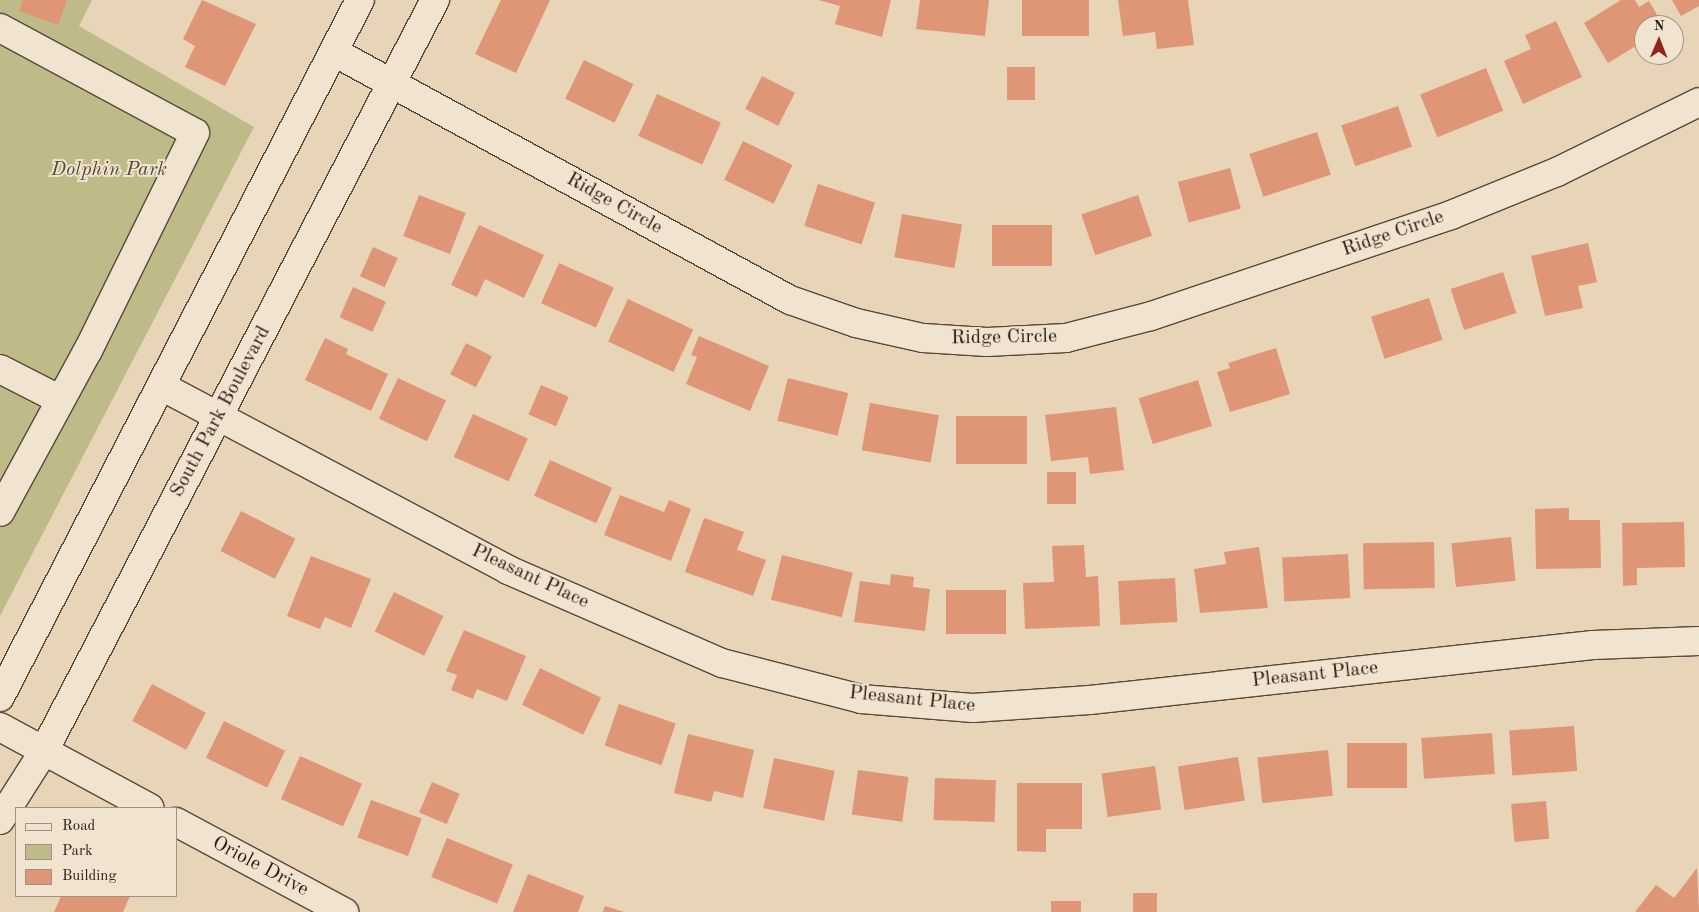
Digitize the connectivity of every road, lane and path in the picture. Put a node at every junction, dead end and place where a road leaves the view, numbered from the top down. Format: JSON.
{"nodes":[{"id":1,"x":360,"y":0,"type":"edge"},
{"id":2,"x":435,"y":0,"type":"edge"},
{"id":3,"x":0,"y":28,"type":"edge"},
{"id":4,"x":334,"y":52,"type":"junction"},
{"id":5,"x":392,"y":84,"type":"junction"},
{"id":6,"x":1699,"y":102,"type":"edge"},
{"id":7,"x":0,"y":369,"type":"edge"},
{"id":8,"x":160,"y":386,"type":"junction"},
{"id":9,"x":59,"y":399,"type":"junction"},
{"id":10,"x":219,"y":416,"type":"junction"},
{"id":11,"x":0,"y":512,"type":"edge"},
{"id":12,"x":1699,"y":641,"type":"edge"},
{"id":13,"x":0,"y":697,"type":"edge"},
{"id":14,"x":0,"y":727,"type":"edge"},
{"id":15,"x":44,"y":751,"type":"junction"},
{"id":16,"x":148,"y":807,"type":"edge"},
{"id":17,"x":0,"y":820,"type":"edge"},
{"id":18,"x":178,"y":823,"type":"edge"},
{"id":19,"x":344,"y":912,"type":"edge"}],
"edges":[{"from":1,"to":4,"type":"street"},
{"from":2,"to":5,"type":"street","name":"South Park Boulevard"},
{"from":3,"to":9,"type":"street"},
{"from":4,"to":5,"type":"street","name":"Ridge Circle"},
{"from":4,"to":8,"type":"street"},
{"from":5,"to":6,"type":"street","name":"Ridge Circle"},
{"from":5,"to":10,"type":"street","name":"South Park Boulevard"},
{"from":7,"to":9,"type":"street"},
{"from":8,"to":10,"type":"street","name":"Pleasant Place"},
{"from":8,"to":13,"type":"street"},
{"from":9,"to":11,"type":"street"},
{"from":10,"to":12,"type":"street","name":"Pleasant Place"},
{"from":10,"to":15,"type":"street","name":"South Park Boulevard"},
{"from":14,"to":15,"type":"street"},
{"from":15,"to":16,"type":"street"},
{"from":15,"to":17,"type":"street","name":"South Park Boulevard"},
{"from":18,"to":19,"type":"street","name":"Oriole Drive"}]}
